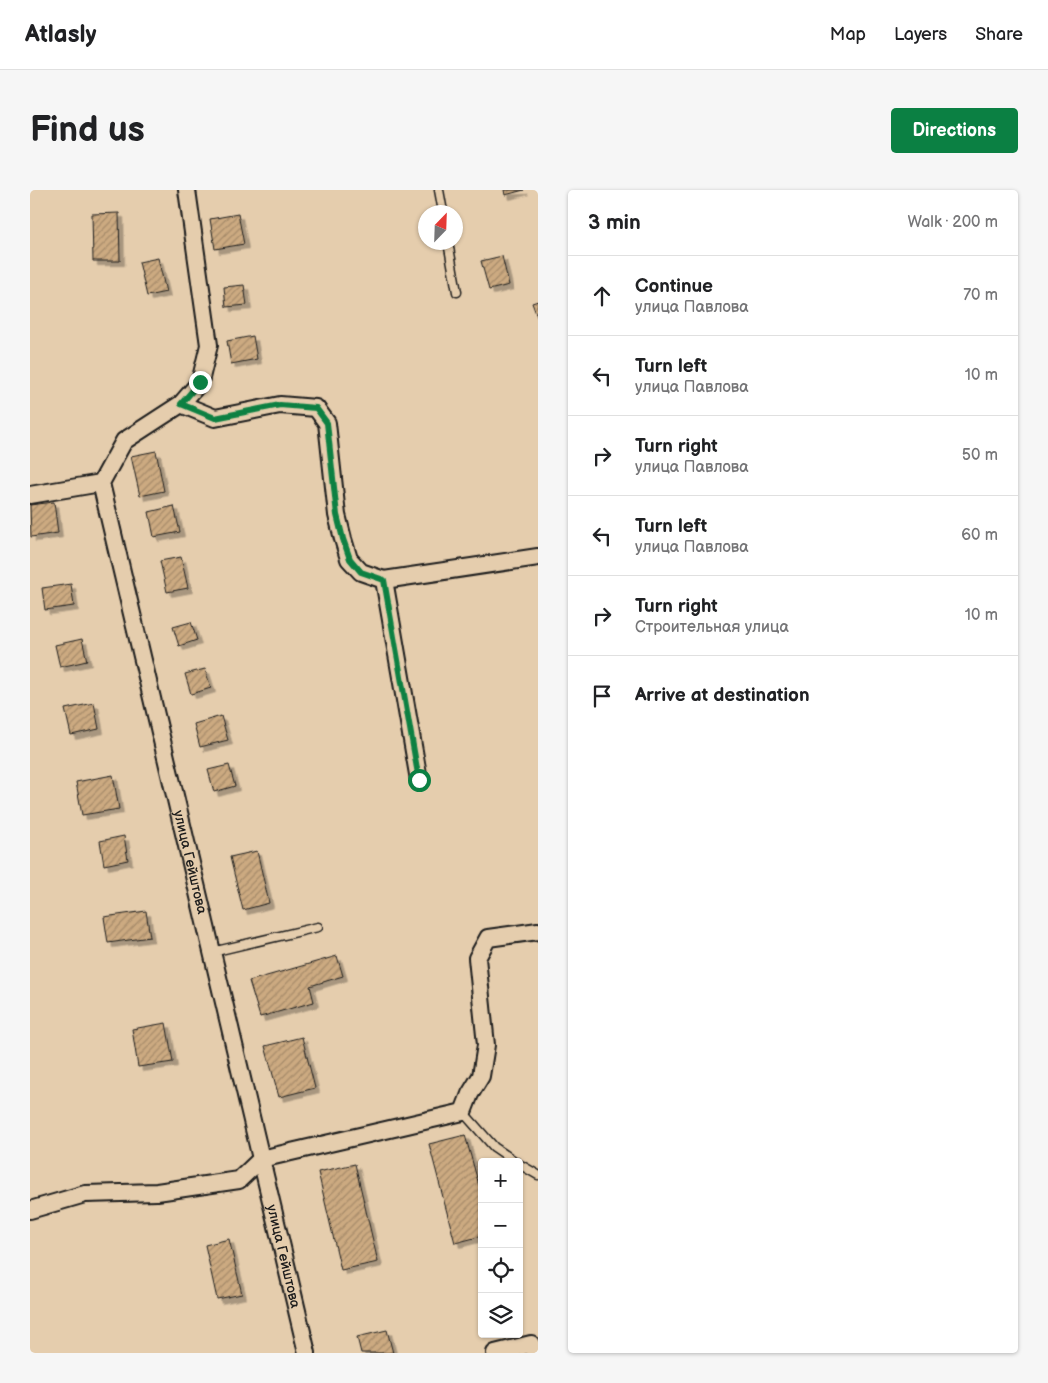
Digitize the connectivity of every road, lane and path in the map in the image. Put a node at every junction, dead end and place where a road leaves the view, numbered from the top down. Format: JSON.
{"nodes":[{"id":1,"x":188,"y":190,"type":"edge"},
{"id":2,"x":439,"y":190,"type":"edge"},
{"id":3,"x":442,"y":205,"type":"edge"},
{"id":4,"x":449,"y":250,"type":"edge"},
{"id":5,"x":457,"y":292,"type":"dead end"},
{"id":6,"x":181,"y":404,"type":"junction"},
{"id":7,"x":102,"y":483,"type":"junction"},
{"id":8,"x":30,"y":495,"type":"edge"},
{"id":9,"x":538,"y":557,"type":"edge"},
{"id":10,"x":384,"y":580,"type":"junction"},
{"id":11,"x":419,"y":780,"type":"dead end"},
{"id":12,"x":318,"y":927,"type":"dead end"},
{"id":13,"x":538,"y":932,"type":"edge"},
{"id":14,"x":212,"y":952,"type":"junction"},
{"id":15,"x":463,"y":1112,"type":"junction"},
{"id":16,"x":510,"y":1158,"type":"edge"},
{"id":17,"x":261,"y":1159,"type":"junction"},
{"id":18,"x":523,"y":1166,"type":"edge"},
{"id":19,"x":538,"y":1176,"type":"edge"},
{"id":20,"x":30,"y":1210,"type":"edge"},
{"id":21,"x":307,"y":1353,"type":"edge"},
{"id":22,"x":495,"y":1353,"type":"edge"},
{"id":23,"x":536,"y":1353,"type":"edge"}],
"edges":[{"from":1,"to":6,"type":"street"},
{"from":2,"to":3,"type":"lane"},
{"from":4,"to":5,"type":"lane"},
{"from":6,"to":7,"type":"street"},
{"from":6,"to":10,"type":"street"},
{"from":7,"to":8,"type":"street"},
{"from":7,"to":14,"type":"street","name":"улица Гейштова"},
{"from":9,"to":10,"type":"street"},
{"from":10,"to":11,"type":"street"},
{"from":12,"to":14,"type":"lane"},
{"from":13,"to":15,"type":"street"},
{"from":14,"to":17,"type":"street","name":"улица Гейштова"},
{"from":15,"to":16,"type":"lane"},
{"from":15,"to":17,"type":"street"},
{"from":17,"to":20,"type":"street"},
{"from":17,"to":21,"type":"street","name":"улица Гейштова"},
{"from":18,"to":19,"type":"lane"},
{"from":22,"to":23,"type":"street"}]}
